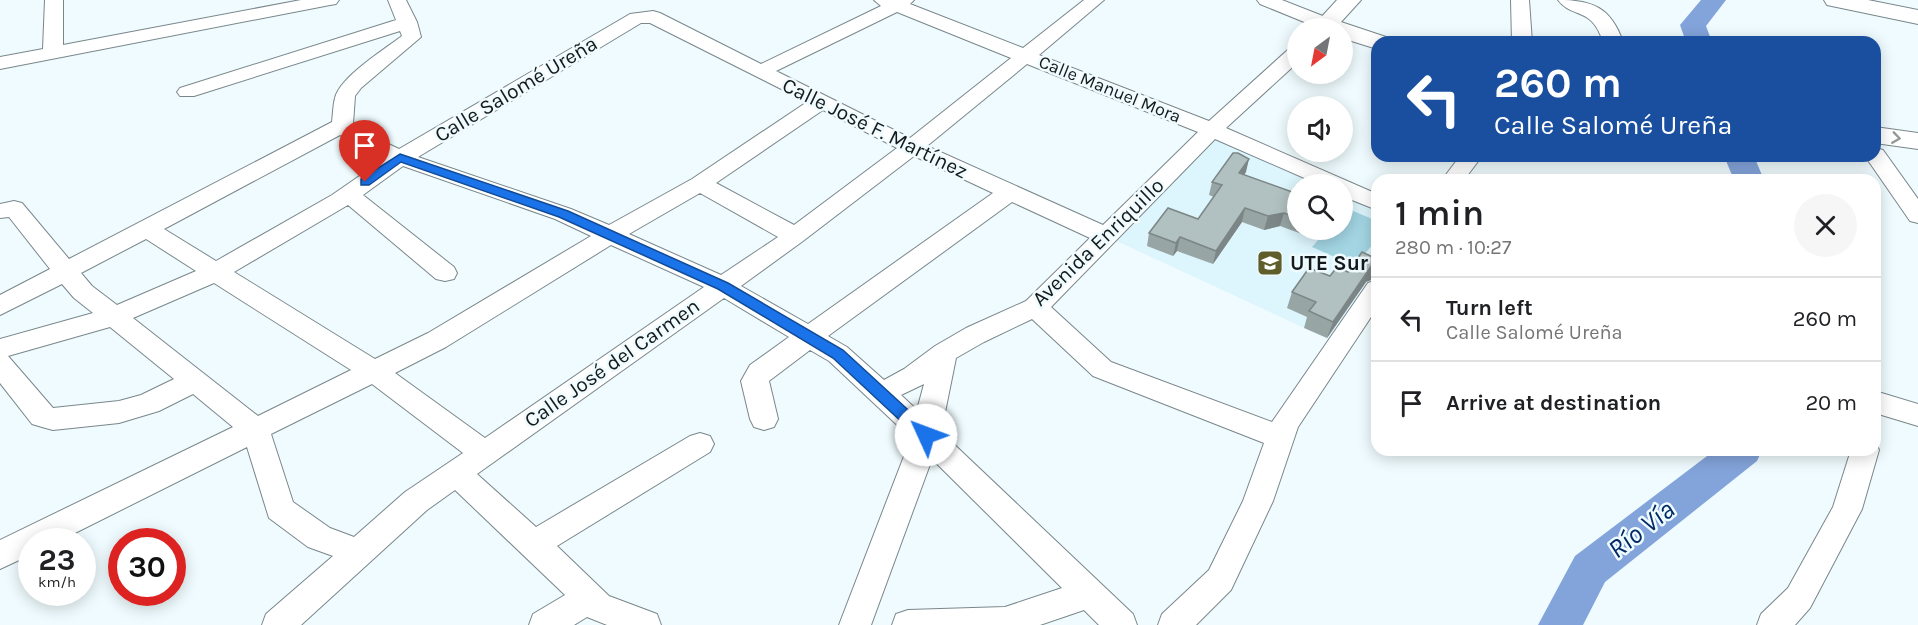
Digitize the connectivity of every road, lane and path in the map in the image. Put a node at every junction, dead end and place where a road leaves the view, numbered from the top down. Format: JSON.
{"nodes":[{"id":1,"x":54,"y":0,"type":"edge"},
{"id":2,"x":330,"y":0,"type":"edge"},
{"id":3,"x":1095,"y":0,"type":"edge"},
{"id":4,"x":1350,"y":0,"type":"edge"},
{"id":5,"x":1520,"y":0,"type":"edge"},
{"id":6,"x":1567,"y":0,"type":"edge"},
{"id":7,"x":1835,"y":0,"type":"edge"},
{"id":8,"x":1270,"y":1,"type":"edge"},
{"id":9,"x":895,"y":2,"type":"edge"},
{"id":10,"x":403,"y":11,"type":"edge"},
{"id":11,"x":645,"y":16,"type":"joint"},
{"id":12,"x":1918,"y":17,"type":"edge"},
{"id":13,"x":1309,"y":18,"type":"edge"},
{"id":14,"x":1338,"y":18,"type":"edge"},
{"id":15,"x":1353,"y":34,"type":"edge"},
{"id":16,"x":1522,"y":36,"type":"edge"},
{"id":17,"x":1611,"y":36,"type":"edge"},
{"id":18,"x":1371,"y":40,"type":"edge"},
{"id":19,"x":53,"y":53,"type":"junction"},
{"id":20,"x":1025,"y":56,"type":"junction"},
{"id":21,"x":1287,"y":61,"type":"edge"},
{"id":22,"x":0,"y":63,"type":"edge"},
{"id":23,"x":759,"y":72,"type":"junction"},
{"id":24,"x":187,"y":92,"type":"dead end"},
{"id":25,"x":821,"y":102,"type":"junction"},
{"id":26,"x":342,"y":125,"type":"junction"},
{"id":27,"x":1212,"y":130,"type":"junction"},
{"id":28,"x":1881,"y":136,"type":"edge"},
{"id":29,"x":1918,"y":141,"type":"edge"},
{"id":30,"x":912,"y":147,"type":"junction"},
{"id":31,"x":400,"y":158,"type":"junction"},
{"id":32,"x":1880,"y":162,"type":"edge"},
{"id":33,"x":1313,"y":174,"type":"edge"},
{"id":34,"x":700,"y":184,"type":"junction"},
{"id":35,"x":1010,"y":192,"type":"junction"},
{"id":36,"x":1353,"y":192,"type":"edge"},
{"id":37,"x":348,"y":194,"type":"junction"},
{"id":38,"x":1371,"y":200,"type":"edge"},
{"id":39,"x":0,"y":211,"type":"edge"},
{"id":40,"x":1918,"y":216,"type":"edge"},
{"id":41,"x":147,"y":229,"type":"junction"},
{"id":42,"x":610,"y":235,"type":"junction"},
{"id":43,"x":795,"y":236,"type":"junction"},
{"id":44,"x":1106,"y":236,"type":"junction"},
{"id":45,"x":66,"y":271,"type":"junction"},
{"id":46,"x":216,"y":272,"type":"junction"},
{"id":47,"x":445,"y":273,"type":"dead end"},
{"id":48,"x":723,"y":286,"type":"junction"},
{"id":49,"x":1371,"y":298,"type":"edge"},
{"id":50,"x":0,"y":306,"type":"edge"},
{"id":51,"x":1035,"y":307,"type":"junction"},
{"id":52,"x":113,"y":317,"type":"junction"},
{"id":53,"x":811,"y":338,"type":"junction"},
{"id":54,"x":0,"y":349,"type":"edge"},
{"id":55,"x":944,"y":353,"type":"junction"},
{"id":56,"x":0,"y":364,"type":"edge"},
{"id":57,"x":373,"y":371,"type":"junction"},
{"id":58,"x":194,"y":382,"type":"junction"},
{"id":59,"x":879,"y":392,"type":"junction"},
{"id":60,"x":1881,"y":408,"type":"edge"},
{"id":61,"x":1918,"y":416,"type":"edge"},
{"id":62,"x":764,"y":419,"type":"dead end"},
{"id":63,"x":256,"y":430,"type":"junction"},
{"id":64,"x":926,"y":435,"type":"junction"},
{"id":65,"x":1280,"y":437,"type":"junction"},
{"id":66,"x":700,"y":444,"type":"dead end"},
{"id":67,"x":484,"y":453,"type":"junction"},
{"id":68,"x":1863,"y":456,"type":"edge"},
{"id":69,"x":456,"y":473,"type":"junction"},
{"id":70,"x":534,"y":544,"type":"junction"},
{"id":71,"x":359,"y":552,"type":"junction"},
{"id":72,"x":0,"y":555,"type":"edge"},
{"id":73,"x":1089,"y":594,"type":"junction"},
{"id":74,"x":589,"y":598,"type":"junction"},
{"id":75,"x":278,"y":625,"type":"edge"},
{"id":76,"x":545,"y":625,"type":"edge"},
{"id":77,"x":645,"y":625,"type":"edge"},
{"id":78,"x":855,"y":625,"type":"edge"},
{"id":79,"x":908,"y":625,"type":"edge"},
{"id":80,"x":1121,"y":625,"type":"edge"},
{"id":81,"x":1174,"y":625,"type":"edge"},
{"id":82,"x":1773,"y":625,"type":"edge"}],
"edges":[{"from":1,"to":19,"type":"street"},
{"from":2,"to":19,"type":"street"},
{"from":3,"to":20,"type":"street","name":"Calle José del Carmen"},
{"from":4,"to":14,"type":"main road"},
{"from":5,"to":16,"type":"street"},
{"from":6,"to":17,"type":"street"},
{"from":7,"to":12,"type":"main road"},
{"from":8,"to":13,"type":"street"},
{"from":9,"to":20,"type":"street","name":"Calle Manuel Mora"},
{"from":9,"to":23,"type":"street"},
{"from":10,"to":24,"type":"street"},
{"from":10,"to":26,"type":"street"},
{"from":11,"to":23,"type":"street","name":"Calle José F. Martínez"},
{"from":11,"to":31,"type":"street","name":"Calle Salomé Ureña"},
{"from":15,"to":18,"type":"main road"},
{"from":19,"to":22,"type":"street"},
{"from":20,"to":27,"type":"street","name":"Calle Manuel Mora"},
{"from":20,"to":30,"type":"street","name":"Calle José del Carmen"},
{"from":21,"to":27,"type":"street","name":"Avenida Enriquillo"},
{"from":23,"to":25,"type":"street","name":"Calle José F. Martínez"},
{"from":25,"to":30,"type":"street","name":"Calle José F. Martínez"},
{"from":25,"to":34,"type":"street"},
{"from":26,"to":31,"type":"street"},
{"from":26,"to":41,"type":"street"},
{"from":27,"to":33,"type":"street","name":"Calle Manuel Mora"},
{"from":27,"to":44,"type":"street","name":"Avenida Enriquillo"},
{"from":28,"to":29,"type":"main road","one_way":true},
{"from":30,"to":35,"type":"street","name":"Calle José F. Martínez"},
{"from":30,"to":43,"type":"street","name":"Calle José del Carmen"},
{"from":31,"to":37,"type":"street","name":"Calle Salomé Ureña"},
{"from":31,"to":42,"type":"street"},
{"from":32,"to":40,"type":"street"},
{"from":34,"to":42,"type":"street"},
{"from":34,"to":43,"type":"street"},
{"from":35,"to":44,"type":"street","name":"Calle José F. Martínez"},
{"from":35,"to":53,"type":"street"},
{"from":36,"to":38,"type":"street"},
{"from":37,"to":46,"type":"street","name":"Calle Salomé Ureña"},
{"from":37,"to":47,"type":"street"},
{"from":39,"to":45,"type":"street"},
{"from":41,"to":45,"type":"street"},
{"from":41,"to":46,"type":"street"},
{"from":42,"to":48,"type":"street"},
{"from":42,"to":57,"type":"street"},
{"from":43,"to":48,"type":"street","name":"Calle José del Carmen"},
{"from":44,"to":51,"type":"street","name":"Avenida Enriquillo"},
{"from":45,"to":50,"type":"street"},
{"from":45,"to":52,"type":"street"},
{"from":46,"to":52,"type":"street","name":"Calle Salomé Ureña"},
{"from":46,"to":57,"type":"street"},
{"from":48,"to":53,"type":"street"},
{"from":48,"to":67,"type":"street","name":"Calle José del Carmen"},
{"from":49,"to":65,"type":"street"},
{"from":51,"to":55,"type":"street","name":"Avenida Enriquillo"},
{"from":51,"to":65,"type":"street"},
{"from":52,"to":54,"type":"street","name":"Calle Salomé Ureña"},
{"from":52,"to":58,"type":"street"},
{"from":53,"to":59,"type":"street"},
{"from":53,"to":62,"type":"street"},
{"from":55,"to":59,"type":"street","name":"Avenida Enriquillo"},
{"from":55,"to":64,"type":"street"},
{"from":56,"to":58,"type":"street"},
{"from":57,"to":63,"type":"street"},
{"from":57,"to":67,"type":"street"},
{"from":58,"to":63,"type":"street"},
{"from":59,"to":64,"type":"street"},
{"from":60,"to":61,"type":"street"},
{"from":63,"to":71,"type":"street"},
{"from":63,"to":72,"type":"street"},
{"from":64,"to":73,"type":"street"},
{"from":64,"to":78,"type":"street"},
{"from":65,"to":81,"type":"street"},
{"from":66,"to":70,"type":"street"},
{"from":67,"to":69,"type":"street","name":"Calle José del Carmen"},
{"from":68,"to":82,"type":"street"},
{"from":69,"to":70,"type":"street"},
{"from":69,"to":71,"type":"street","name":"Calle José del Carmen"},
{"from":70,"to":74,"type":"street"},
{"from":71,"to":75,"type":"street","name":"Calle José del Carmen"},
{"from":73,"to":79,"type":"street"},
{"from":73,"to":80,"type":"street"},
{"from":74,"to":76,"type":"street"},
{"from":74,"to":77,"type":"street"}]}
